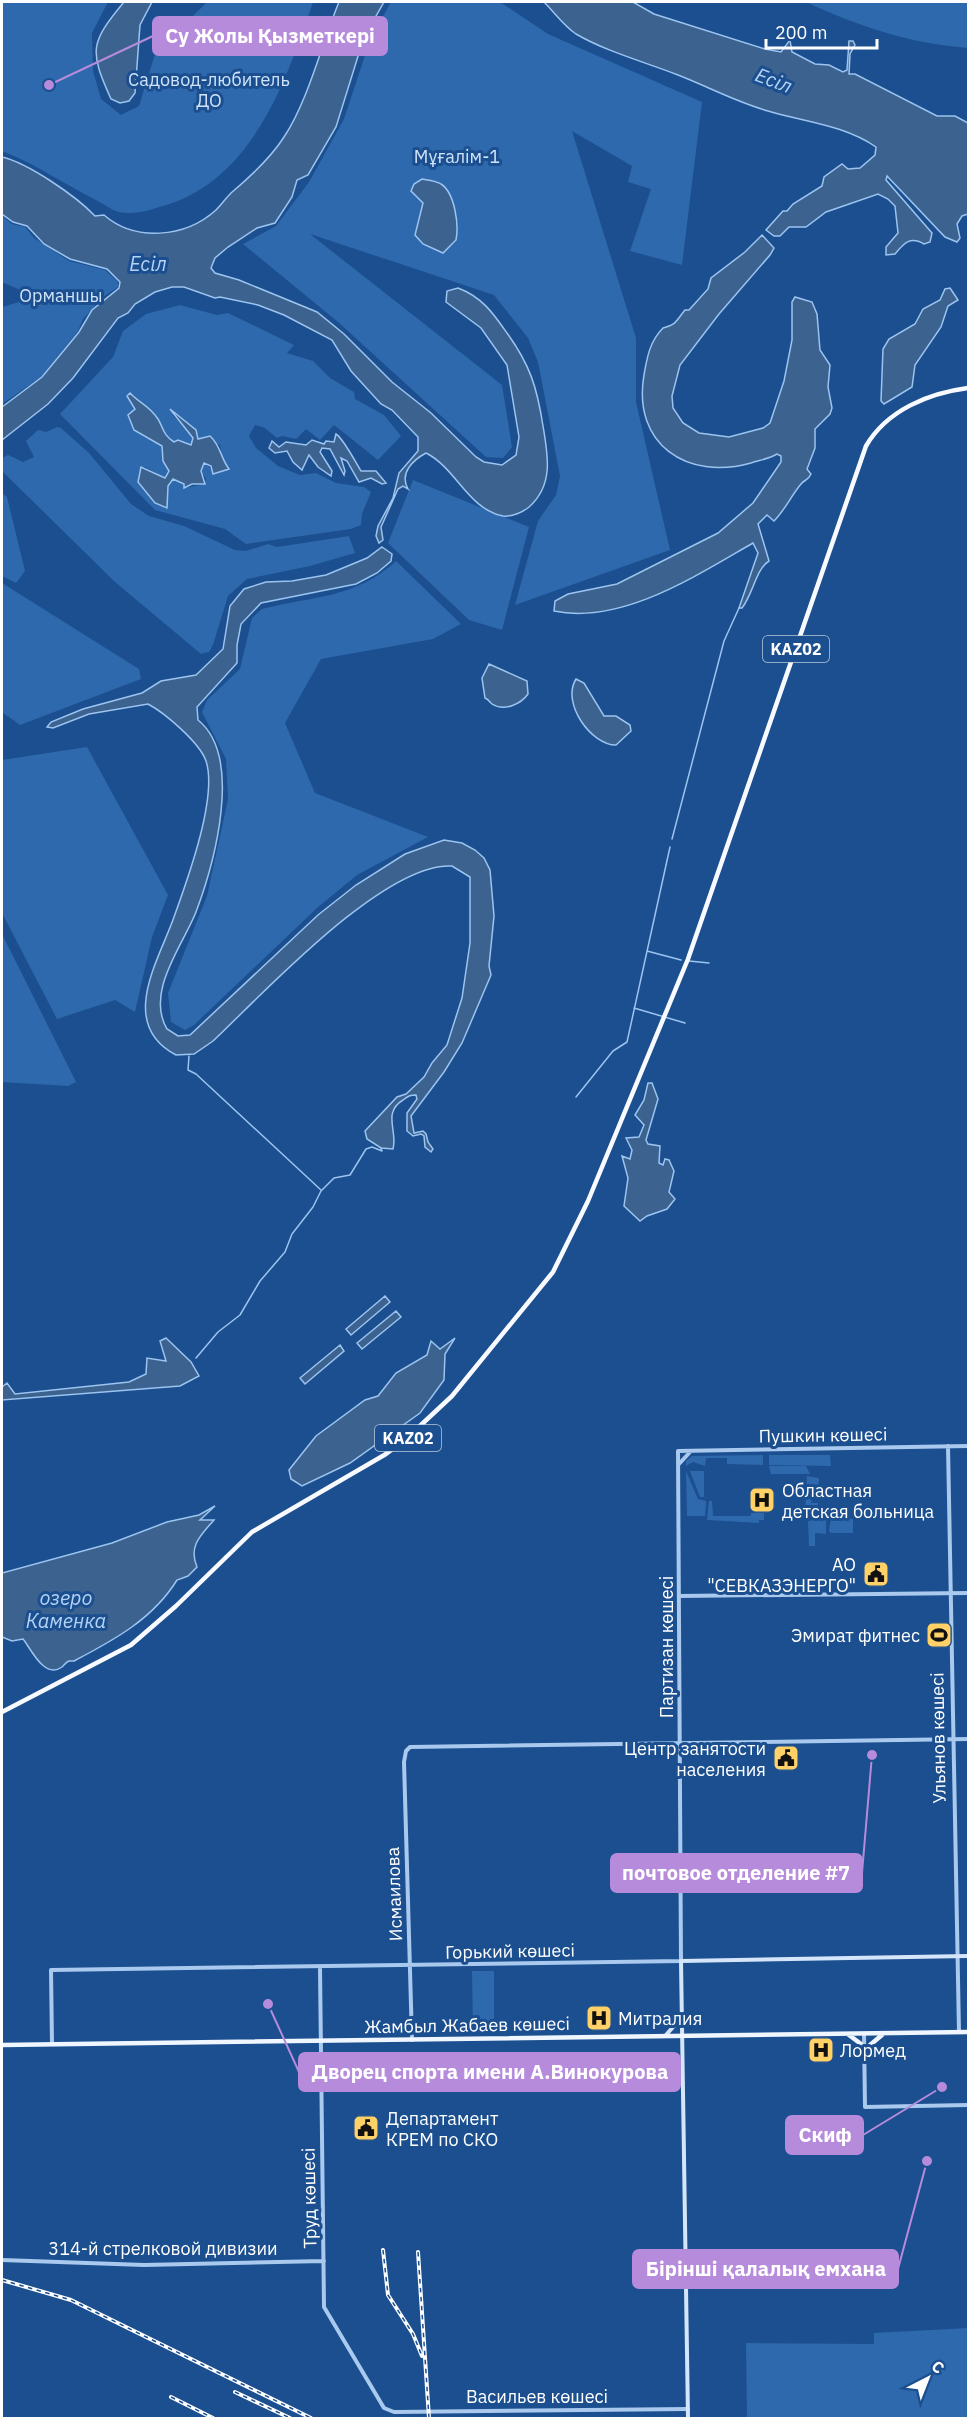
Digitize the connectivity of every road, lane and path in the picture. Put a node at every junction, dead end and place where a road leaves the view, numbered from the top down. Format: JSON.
{"nodes":[{"id":1,"x":969,"y":388,"type":"edge"},
{"id":2,"x":948,"y":1446,"type":"junction"},
{"id":3,"x":969,"y":1446,"type":"edge"},
{"id":4,"x":678,"y":1451,"type":"joint"},
{"id":5,"x":696,"y":1451,"type":"junction"},
{"id":6,"x":678,"y":1467,"type":"junction"},
{"id":7,"x":951,"y":1593,"type":"junction"},
{"id":8,"x":969,"y":1593,"type":"edge"},
{"id":9,"x":679,"y":1596,"type":"junction"},
{"id":10,"x":2,"y":1712,"type":"edge"},
{"id":11,"x":951,"y":1739,"type":"junction"},
{"id":12,"x":969,"y":1739,"type":"edge"},
{"id":13,"x":680,"y":1744,"type":"junction"},
{"id":14,"x":969,"y":1956,"type":"edge"},
{"id":15,"x":957,"y":1957,"type":"junction"},
{"id":16,"x":681,"y":1961,"type":"junction"},
{"id":17,"x":410,"y":1966,"type":"junction"},
{"id":18,"x":320,"y":1968,"type":"junction"},
{"id":19,"x":681,"y":2015,"type":"junction"},
{"id":20,"x":959,"y":2032,"type":"junction"},
{"id":21,"x":969,"y":2032,"type":"edge"},
{"id":22,"x":887,"y":2033,"type":"junction"},
{"id":23,"x":843,"y":2034,"type":"junction"},
{"id":24,"x":864,"y":2034,"type":"junction"},
{"id":25,"x":661,"y":2036,"type":"junction"},
{"id":26,"x":681,"y":2036,"type":"junction"},
{"id":27,"x":412,"y":2040,"type":"junction"},
{"id":28,"x":320,"y":2042,"type":"junction"},
{"id":29,"x":52,"y":2044,"type":"junction"},
{"id":30,"x":2,"y":2045,"type":"edge"},
{"id":31,"x":865,"y":2058,"type":"junction"},
{"id":32,"x":969,"y":2104,"type":"edge"},
{"id":33,"x":2,"y":2260,"type":"edge"},
{"id":34,"x":324,"y":2261,"type":"junction"},
{"id":35,"x":688,"y":2409,"type":"junction"},
{"id":36,"x":387,"y":2411,"type":"joint"},
{"id":37,"x":688,"y":2418,"type":"edge"}],
"edges":[{"from":1,"to":10,"type":"highway","number":"KAZ02"},
{"from":2,"to":3,"type":"street","name":"Пушкин көшесі"},
{"from":2,"to":5,"type":"street","name":"Пушкин көшесі"},
{"from":2,"to":7,"type":"street","name":"Ульянов көшесі"},
{"from":4,"to":5,"type":"street","name":"Пушкин көшесі"},
{"from":4,"to":6,"type":"street","name":"Партизан көшесі"},
{"from":5,"to":6,"type":"street"},
{"from":6,"to":9,"type":"street","name":"Партизан көшесі"},
{"from":7,"to":8,"type":"street"},
{"from":7,"to":9,"type":"street"},
{"from":7,"to":11,"type":"street","name":"Ульянов көшесі"},
{"from":9,"to":13,"type":"street","name":"Партизан көшесі"},
{"from":11,"to":12,"type":"street"},
{"from":11,"to":13,"type":"street"},
{"from":11,"to":15,"type":"street","name":"Ульянов көшесі"},
{"from":13,"to":16,"type":"street","name":"Партизан көшесі"},
{"from":13,"to":17,"type":"street","name":"Исмаилова"},
{"from":14,"to":15,"type":"main road","name":"Горький көшесі"},
{"from":15,"to":16,"type":"main road","name":"Горький көшесі"},
{"from":15,"to":20,"type":"street","name":"Ульянов көшесі"},
{"from":16,"to":17,"type":"street","name":"Горький көшесі"},
{"from":16,"to":19,"type":"main road","name":"Партизан көшесі"},
{"from":17,"to":18,"type":"street","name":"Горький көшесі"},
{"from":17,"to":27,"type":"street","name":"Исмаилова"},
{"from":18,"to":28,"type":"street","name":"Труд көшесі"},
{"from":18,"to":29,"type":"street","name":"Горький көшесі"},
{"from":19,"to":25,"type":"main road"},
{"from":19,"to":26,"type":"main road","name":"Партизан көшесі"},
{"from":20,"to":21,"type":"main road","name":"Жамбыл Жабаев көшесі"},
{"from":20,"to":22,"type":"main road","name":"Жамбыл Жабаев көшесі"},
{"from":22,"to":24,"type":"main road","name":"Жамбыл Жабаев көшесі"},
{"from":22,"to":31,"type":"main road"},
{"from":23,"to":24,"type":"main road","name":"Жамбыл Жабаев көшесі"},
{"from":23,"to":26,"type":"main road","name":"Жамбыл Жабаев көшесі"},
{"from":23,"to":31,"type":"main road"},
{"from":24,"to":31,"type":"street"},
{"from":25,"to":26,"type":"main road","name":"Жамбыл Жабаев көшесі"},
{"from":25,"to":27,"type":"main road","name":"Жамбыл Жабаев көшесі"},
{"from":26,"to":35,"type":"main road","name":"Партизан көшесі"},
{"from":27,"to":28,"type":"main road","name":"Жамбыл Жабаев көшесі"},
{"from":28,"to":29,"type":"main road","name":"Жамбыл Жабаев көшесі"},
{"from":28,"to":34,"type":"street","name":"Труд көшесі"},
{"from":29,"to":30,"type":"main road","name":"Жамбыл Жабаев көшесі"},
{"from":31,"to":32,"type":"street"},
{"from":33,"to":34,"type":"street","name":"314-й стрелковой дивизии"},
{"from":34,"to":36,"type":"street","name":"Труд көшесі"},
{"from":35,"to":36,"type":"street","name":"Васильев көшесі"},
{"from":35,"to":37,"type":"main road","name":"Партизан көшесі"}]}
